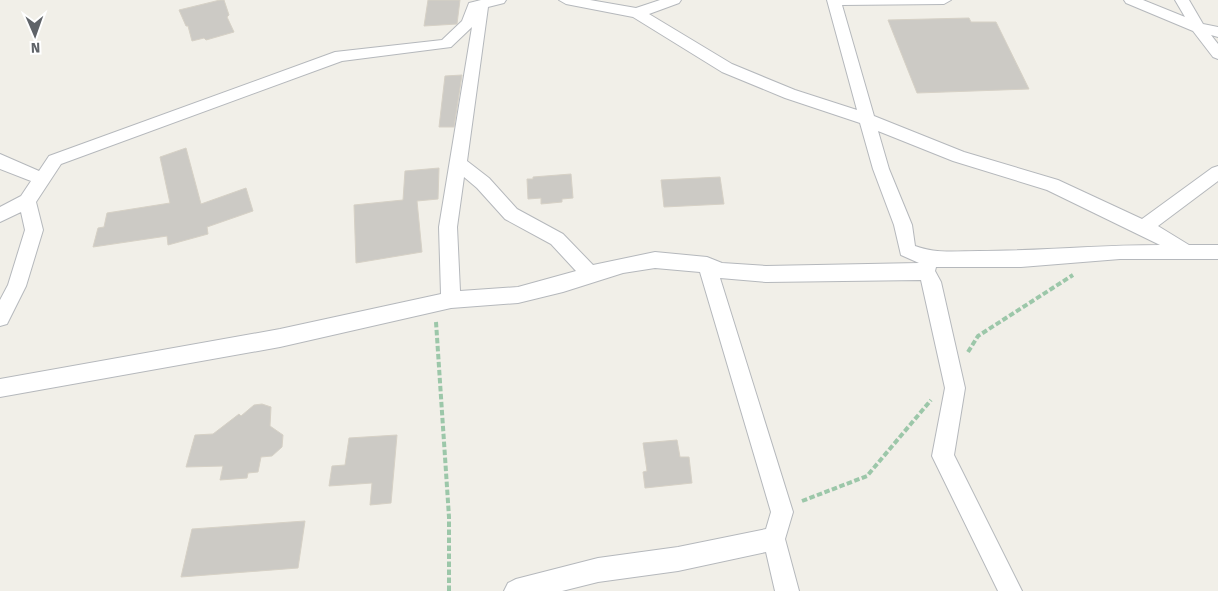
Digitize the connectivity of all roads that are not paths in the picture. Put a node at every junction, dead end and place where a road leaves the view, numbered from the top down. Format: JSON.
{"nodes":[{"id":1,"x":499,"y":0,"type":"edge"},
{"id":2,"x":566,"y":0,"type":"edge"},
{"id":3,"x":944,"y":0,"type":"edge"},
{"id":4,"x":1131,"y":0,"type":"edge"},
{"id":5,"x":1182,"y":0,"type":"edge"},
{"id":6,"x":665,"y":1,"type":"edge"},
{"id":7,"x":834,"y":1,"type":"edge"},
{"id":8,"x":482,"y":4,"type":"junction"},
{"id":9,"x":637,"y":12,"type":"junction"},
{"id":10,"x":1198,"y":28,"type":"junction"},
{"id":11,"x":1218,"y":32,"type":"edge"},
{"id":12,"x":1218,"y":54,"type":"edge"},
{"id":13,"x":868,"y":120,"type":"junction"},
{"id":14,"x":0,"y":160,"type":"edge"},
{"id":15,"x":459,"y":164,"type":"junction"},
{"id":16,"x":1218,"y":172,"type":"edge"},
{"id":17,"x":40,"y":178,"type":"junction"},
{"id":18,"x":27,"y":201,"type":"junction"},
{"id":19,"x":0,"y":215,"type":"edge"},
{"id":20,"x":1144,"y":227,"type":"junction"},
{"id":21,"x":1186,"y":252,"type":"junction"},
{"id":22,"x":1218,"y":252,"type":"edge"},
{"id":23,"x":707,"y":264,"type":"junction"},
{"id":24,"x":927,"y":265,"type":"junction"},
{"id":25,"x":590,"y":274,"type":"junction"},
{"id":26,"x":443,"y":301,"type":"junction"},
{"id":27,"x":0,"y":318,"type":"edge"},
{"id":28,"x":0,"y":388,"type":"edge"},
{"id":29,"x":774,"y":540,"type":"junction"},
{"id":30,"x":516,"y":591,"type":"edge"},
{"id":31,"x":787,"y":591,"type":"edge"},
{"id":32,"x":1010,"y":591,"type":"edge"}],
"edges":[{"from":1,"to":8,"type":"street"},
{"from":2,"to":9,"type":"street"},
{"from":3,"to":7,"type":"street"},
{"from":4,"to":10,"type":"street"},
{"from":5,"to":10,"type":"street"},
{"from":6,"to":9,"type":"street"},
{"from":7,"to":13,"type":"street"},
{"from":8,"to":15,"type":"street"},
{"from":8,"to":17,"type":"street"},
{"from":9,"to":13,"type":"street"},
{"from":10,"to":11,"type":"street"},
{"from":10,"to":12,"type":"street"},
{"from":13,"to":20,"type":"street"},
{"from":13,"to":24,"type":"street"},
{"from":14,"to":17,"type":"street"},
{"from":15,"to":25,"type":"street"},
{"from":15,"to":26,"type":"street"},
{"from":16,"to":20,"type":"street"},
{"from":17,"to":18,"type":"street"},
{"from":18,"to":19,"type":"street"},
{"from":18,"to":27,"type":"street"},
{"from":20,"to":21,"type":"street"},
{"from":21,"to":22,"type":"street"},
{"from":21,"to":24,"type":"street"},
{"from":23,"to":24,"type":"street"},
{"from":23,"to":25,"type":"street"},
{"from":23,"to":29,"type":"street"},
{"from":24,"to":32,"type":"street"},
{"from":25,"to":26,"type":"street"},
{"from":26,"to":28,"type":"street"},
{"from":29,"to":30,"type":"street"},
{"from":29,"to":31,"type":"street"}]}
